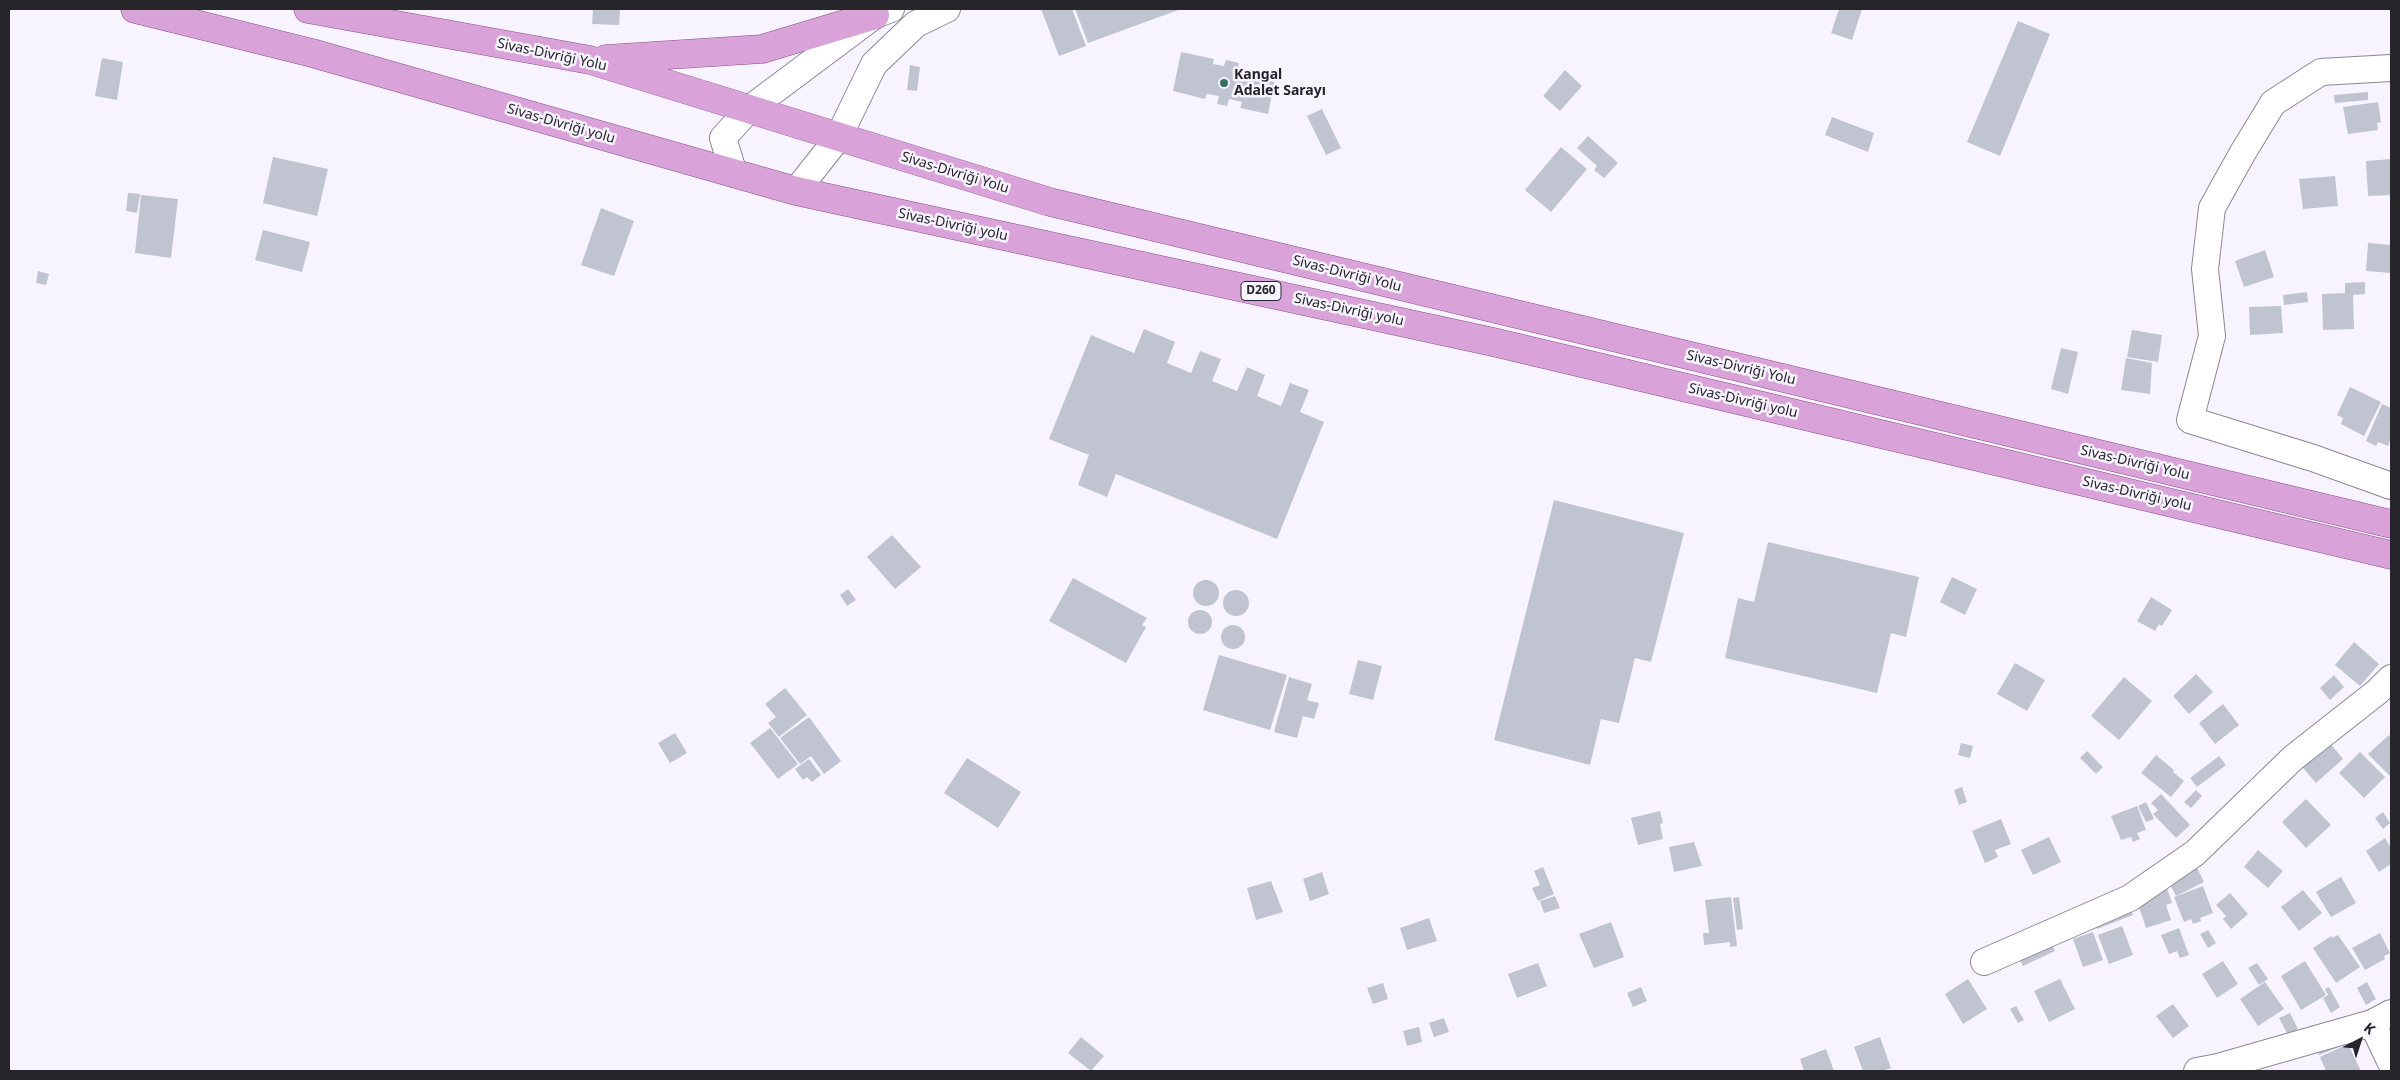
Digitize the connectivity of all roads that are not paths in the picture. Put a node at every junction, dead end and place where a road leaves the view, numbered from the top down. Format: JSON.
{"nodes":[{"id":1,"x":135,"y":9,"type":"edge"},
{"id":2,"x":308,"y":9,"type":"edge"},
{"id":3,"x":947,"y":9,"type":"edge"},
{"id":4,"x":883,"y":12,"type":"edge"},
{"id":5,"x":590,"y":60,"type":"junction"},
{"id":6,"x":2391,"y":68,"type":"edge"},
{"id":7,"x":748,"y":110,"type":"junction"},
{"id":8,"x":838,"y":138,"type":"junction"},
{"id":9,"x":734,"y":174,"type":"junction"},
{"id":10,"x":796,"y":191,"type":"junction"},
{"id":11,"x":2391,"y":486,"type":"edge"},
{"id":12,"x":2391,"y":524,"type":"edge"},
{"id":13,"x":2391,"y":555,"type":"edge"},
{"id":14,"x":2391,"y":678,"type":"edge"},
{"id":15,"x":1984,"y":962,"type":"dead end"},
{"id":16,"x":2382,"y":1018,"type":"edge"},
{"id":17,"x":2391,"y":1063,"type":"edge"},
{"id":18,"x":2197,"y":1071,"type":"edge"}],
"edges":[{"from":1,"to":9,"type":"main road","name":"Sivas-Divriği yolu","number":"D260"},
{"from":2,"to":5,"type":"main road","name":"Sivas-Divriği Yolu"},
{"from":3,"to":8,"type":"street"},
{"from":4,"to":5,"type":"main road"},
{"from":4,"to":7,"type":"street"},
{"from":5,"to":7,"type":"main road","name":"Sivas-Divriği Yolu"},
{"from":6,"to":11,"type":"street"},
{"from":7,"to":8,"type":"main road","name":"Sivas-Divriği Yolu"},
{"from":7,"to":9,"type":"street"},
{"from":8,"to":10,"type":"street"},
{"from":8,"to":12,"type":"main road","name":"Sivas-Divriği Yolu"},
{"from":9,"to":10,"type":"main road","name":"Sivas-Divriği yolu","number":"D260"},
{"from":10,"to":13,"type":"main road","name":"Sivas-Divriği yolu","number":"D260"},
{"from":14,"to":15,"type":"street"},
{"from":16,"to":17,"type":"street"},
{"from":16,"to":18,"type":"street"}]}
